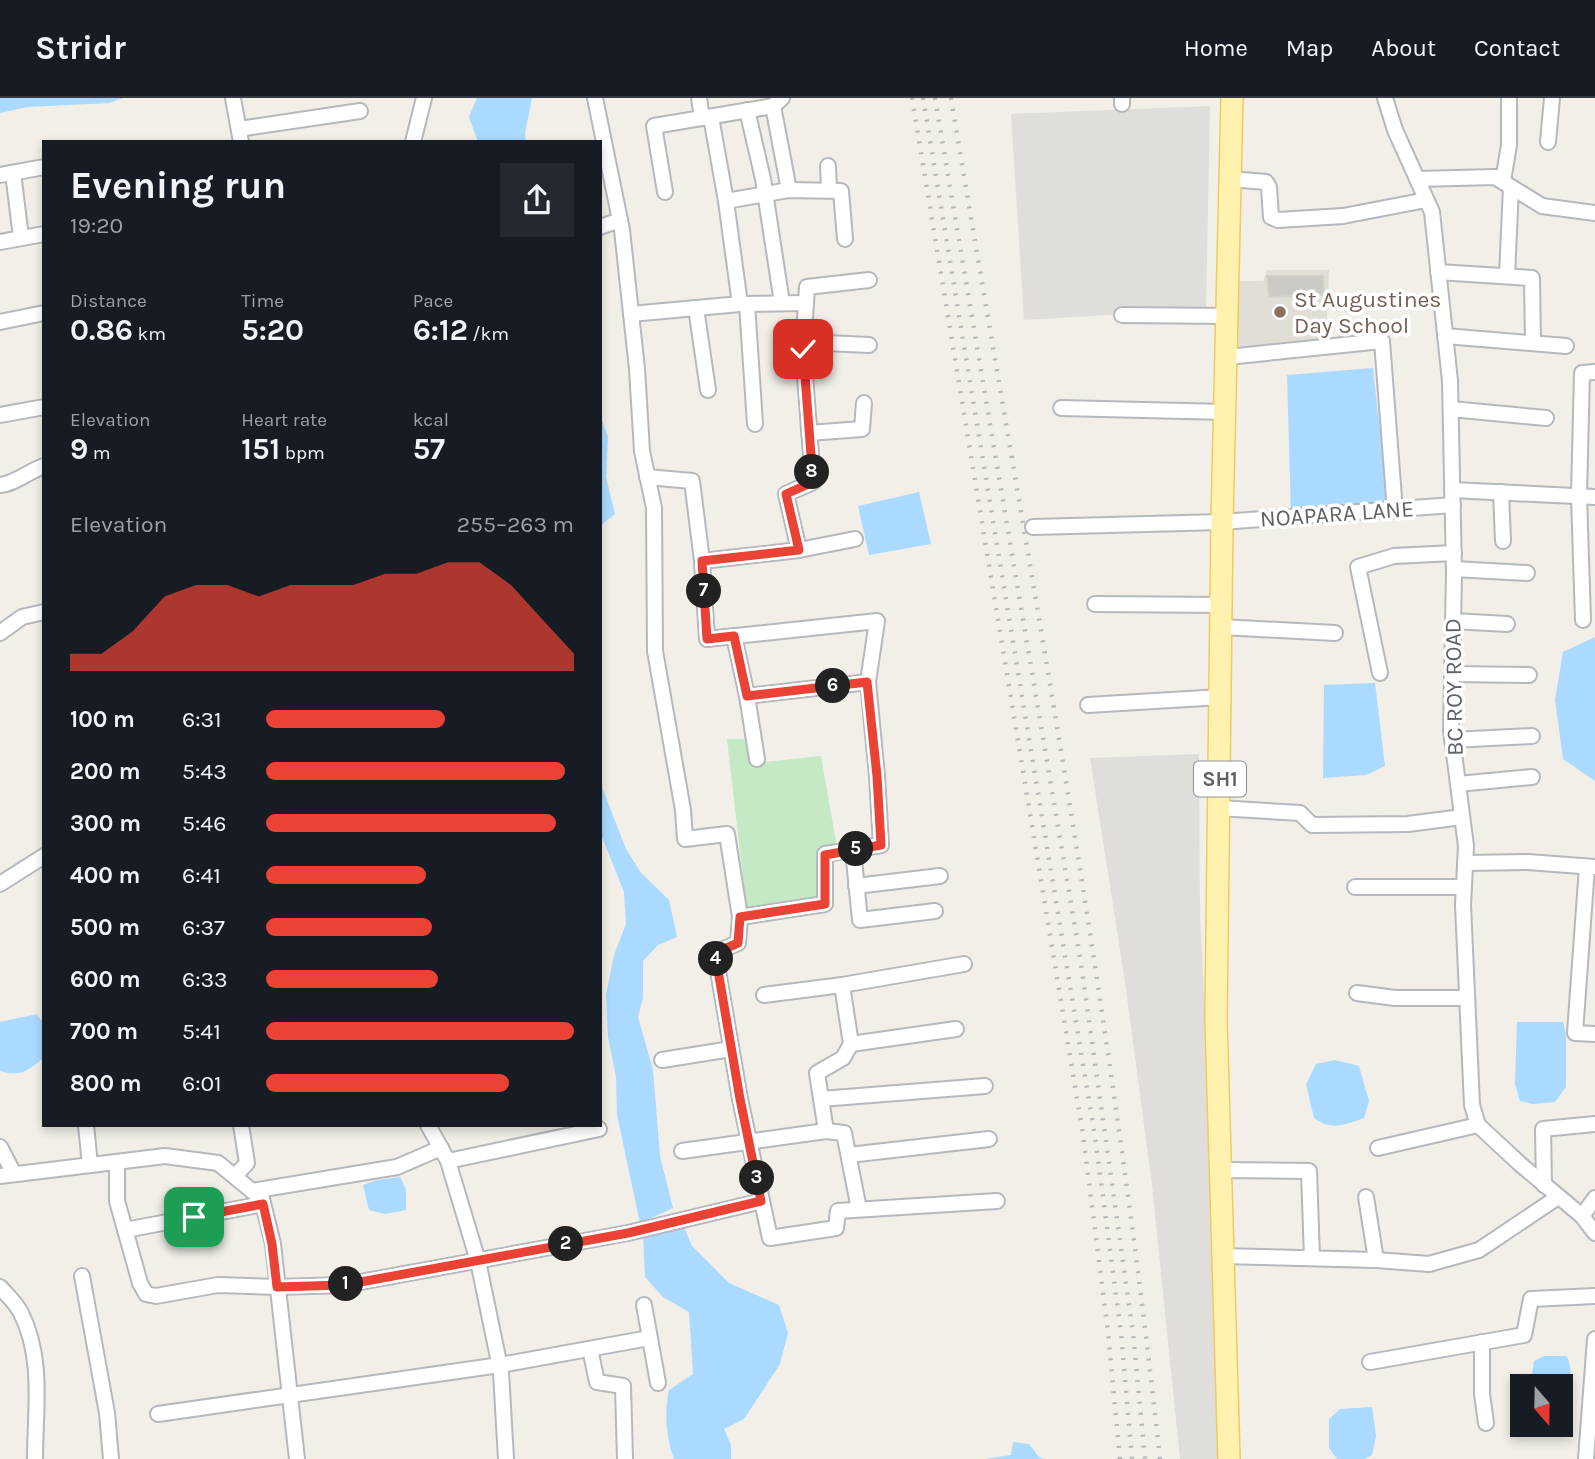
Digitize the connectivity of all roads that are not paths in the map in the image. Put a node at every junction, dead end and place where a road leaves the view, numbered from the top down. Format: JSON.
{"nodes":[{"id":1,"x":233,"y":98,"type":"edge"},
{"id":2,"x":424,"y":98,"type":"edge"},
{"id":3,"x":595,"y":98,"type":"edge"},
{"id":4,"x":699,"y":98,"type":"edge"},
{"id":5,"x":1232,"y":98,"type":"edge"},
{"id":6,"x":1385,"y":98,"type":"edge"},
{"id":7,"x":1509,"y":98,"type":"edge"},
{"id":8,"x":1552,"y":98,"type":"edge"},
{"id":9,"x":777,"y":102,"type":"edge"},
{"id":10,"x":747,"y":110,"type":"junction"},
{"id":11,"x":360,"y":111,"type":"dead end"},
{"id":12,"x":707,"y":118,"type":"junction"},
{"id":13,"x":240,"y":136,"type":"edge"},
{"id":14,"x":414,"y":140,"type":"edge"},
{"id":15,"x":1548,"y":142,"type":"dead end"},
{"id":16,"x":828,"y":166,"type":"dead end"},
{"id":17,"x":42,"y":167,"type":"edge"},
{"id":18,"x":6,"y":174,"type":"edge"},
{"id":19,"x":1230,"y":179,"type":"junction"},
{"id":20,"x":1417,"y":179,"type":"junction"},
{"id":21,"x":1507,"y":184,"type":"junction"},
{"id":22,"x":789,"y":190,"type":"junction"},
{"id":23,"x":829,"y":190,"type":"junction"},
{"id":24,"x":665,"y":192,"type":"dead end"},
{"id":25,"x":765,"y":194,"type":"junction"},
{"id":26,"x":1426,"y":200,"type":"junction"},
{"id":27,"x":726,"y":201,"type":"junction"},
{"id":28,"x":1595,"y":213,"type":"edge"},
{"id":29,"x":620,"y":220,"type":"junction"},
{"id":30,"x":602,"y":227,"type":"edge"},
{"id":31,"x":42,"y":234,"type":"edge"},
{"id":32,"x":21,"y":237,"type":"junction"},
{"id":33,"x":845,"y":239,"type":"dead end"},
{"id":34,"x":0,"y":242,"type":"edge"},
{"id":35,"x":1438,"y":272,"type":"junction"},
{"id":36,"x":1507,"y":276,"type":"junction"},
{"id":37,"x":869,"y":280,"type":"dead end"},
{"id":38,"x":782,"y":303,"type":"junction"},
{"id":39,"x":806,"y":303,"type":"junction"},
{"id":40,"x":743,"y":304,"type":"junction"},
{"id":41,"x":696,"y":308,"type":"junction"},
{"id":42,"x":42,"y":313,"type":"edge"},
{"id":43,"x":631,"y":314,"type":"junction"},
{"id":44,"x":1122,"y":315,"type":"dead end"},
{"id":45,"x":1228,"y":316,"type":"junction"},
{"id":46,"x":0,"y":322,"type":"edge"},
{"id":47,"x":1445,"y":336,"type":"junction"},
{"id":48,"x":804,"y":342,"type":"junction"},
{"id":49,"x":1533,"y":343,"type":"junction"},
{"id":50,"x":869,"y":345,"type":"dead end"},
{"id":51,"x":1566,"y":346,"type":"dead end"},
{"id":52,"x":1227,"y":357,"type":"junction"},
{"id":53,"x":1595,"y":372,"type":"edge"},
{"id":54,"x":708,"y":390,"type":"dead end"},
{"id":55,"x":864,"y":403,"type":"dead end"},
{"id":56,"x":42,"y":407,"type":"edge"},
{"id":57,"x":1061,"y":408,"type":"dead end"},
{"id":58,"x":1451,"y":409,"type":"junction"},
{"id":59,"x":1226,"y":412,"type":"junction"},
{"id":60,"x":0,"y":415,"type":"edge"},
{"id":61,"x":1546,"y":418,"type":"dead end"},
{"id":62,"x":755,"y":424,"type":"dead end"},
{"id":63,"x":808,"y":433,"type":"junction"},
{"id":64,"x":42,"y":467,"type":"edge"},
{"id":65,"x":647,"y":477,"type":"junction"},
{"id":66,"x":0,"y":485,"type":"edge"},
{"id":67,"x":1452,"y":490,"type":"junction"},
{"id":68,"x":1501,"y":492,"type":"junction"},
{"id":69,"x":1579,"y":496,"type":"junction"},
{"id":70,"x":1595,"y":497,"type":"edge"},
{"id":71,"x":1453,"y":505,"type":"junction"},
{"id":72,"x":1395,"y":511,"type":"junction"},
{"id":73,"x":1222,"y":522,"type":"junction"},
{"id":74,"x":1033,"y":527,"type":"dead end"},
{"id":75,"x":855,"y":539,"type":"dead end"},
{"id":76,"x":1503,"y":541,"type":"dead end"},
{"id":77,"x":799,"y":550,"type":"junction"},
{"id":78,"x":1454,"y":553,"type":"junction"},
{"id":79,"x":702,"y":561,"type":"junction"},
{"id":80,"x":1454,"y":569,"type":"junction"},
{"id":81,"x":1527,"y":573,"type":"dead end"},
{"id":82,"x":1095,"y":604,"type":"dead end"},
{"id":83,"x":1222,"y":605,"type":"junction"},
{"id":84,"x":42,"y":612,"type":"edge"},
{"id":85,"x":1583,"y":620,"type":"dead end"},
{"id":86,"x":1453,"y":621,"type":"junction"},
{"id":87,"x":1507,"y":624,"type":"dead end"},
{"id":88,"x":1221,"y":627,"type":"junction"},
{"id":89,"x":0,"y":633,"type":"edge"},
{"id":90,"x":1335,"y":633,"type":"dead end"},
{"id":91,"x":734,"y":636,"type":"junction"},
{"id":92,"x":1380,"y":673,"type":"dead end"},
{"id":93,"x":1452,"y":674,"type":"junction"},
{"id":94,"x":1529,"y":675,"type":"dead end"},
{"id":95,"x":867,"y":682,"type":"junction"},
{"id":96,"x":747,"y":696,"type":"junction"},
{"id":97,"x":1220,"y":697,"type":"junction"},
{"id":98,"x":1088,"y":705,"type":"dead end"},
{"id":99,"x":1532,"y":736,"type":"dead end"},
{"id":100,"x":1452,"y":740,"type":"junction"},
{"id":101,"x":757,"y":760,"type":"dead end"},
{"id":102,"x":1532,"y":777,"type":"dead end"},
{"id":103,"x":1458,"y":784,"type":"junction"},
{"id":104,"x":1219,"y":808,"type":"junction"},
{"id":105,"x":1462,"y":817,"type":"junction"},
{"id":106,"x":853,"y":850,"type":"junction"},
{"id":107,"x":42,"y":857,"type":"edge"},
{"id":108,"x":1465,"y":863,"type":"junction"},
{"id":109,"x":1591,"y":867,"type":"edge"},
{"id":110,"x":940,"y":876,"type":"dead end"},
{"id":111,"x":0,"y":884,"type":"edge"},
{"id":112,"x":856,"y":886,"type":"junction"},
{"id":113,"x":1355,"y":887,"type":"dead end"},
{"id":114,"x":1464,"y":887,"type":"junction"},
{"id":115,"x":935,"y":911,"type":"dead end"},
{"id":116,"x":740,"y":917,"type":"junction"},
{"id":117,"x":964,"y":964,"type":"dead end"},
{"id":118,"x":842,"y":985,"type":"junction"},
{"id":119,"x":1357,"y":993,"type":"dead end"},
{"id":120,"x":764,"y":995,"type":"dead end"},
{"id":121,"x":1467,"y":998,"type":"junction"},
{"id":122,"x":956,"y":1029,"type":"dead end"},
{"id":123,"x":1595,"y":1034,"type":"edge"},
{"id":124,"x":851,"y":1044,"type":"junction"},
{"id":125,"x":732,"y":1049,"type":"junction"},
{"id":126,"x":662,"y":1060,"type":"dead end"},
{"id":127,"x":985,"y":1086,"type":"dead end"},
{"id":128,"x":821,"y":1099,"type":"junction"},
{"id":129,"x":1595,"y":1124,"type":"edge"},
{"id":130,"x":1478,"y":1125,"type":"junction"},
{"id":131,"x":86,"y":1127,"type":"edge"},
{"id":132,"x":241,"y":1127,"type":"edge"},
{"id":133,"x":429,"y":1127,"type":"edge"},
{"id":134,"x":599,"y":1129,"type":"dead end"},
{"id":135,"x":826,"y":1131,"type":"junction"},
{"id":136,"x":989,"y":1139,"type":"dead end"},
{"id":137,"x":749,"y":1143,"type":"junction"},
{"id":138,"x":0,"y":1147,"type":"edge"},
{"id":139,"x":1378,"y":1148,"type":"dead end"},
{"id":140,"x":682,"y":1151,"type":"dead end"},
{"id":141,"x":444,"y":1155,"type":"junction"},
{"id":142,"x":849,"y":1155,"type":"junction"},
{"id":143,"x":117,"y":1162,"type":"junction"},
{"id":144,"x":90,"y":1165,"type":"junction"},
{"id":145,"x":1221,"y":1170,"type":"junction"},
{"id":146,"x":7,"y":1175,"type":"edge"},
{"id":147,"x":235,"y":1177,"type":"junction"},
{"id":148,"x":1544,"y":1185,"type":"junction"},
{"id":149,"x":252,"y":1191,"type":"junction"},
{"id":150,"x":1558,"y":1196,"type":"junction"},
{"id":151,"x":1366,"y":1197,"type":"dead end"},
{"id":152,"x":1595,"y":1198,"type":"edge"},
{"id":153,"x":761,"y":1201,"type":"junction"},
{"id":154,"x":997,"y":1201,"type":"dead end"},
{"id":155,"x":263,"y":1204,"type":"junction"},
{"id":156,"x":859,"y":1209,"type":"junction"},
{"id":157,"x":1582,"y":1216,"type":"junction"},
{"id":158,"x":125,"y":1230,"type":"junction"},
{"id":159,"x":1595,"y":1233,"type":"edge"},
{"id":160,"x":1221,"y":1256,"type":"junction"},
{"id":161,"x":1312,"y":1258,"type":"junction"},
{"id":162,"x":1376,"y":1259,"type":"junction"},
{"id":163,"x":478,"y":1261,"type":"junction"},
{"id":164,"x":82,"y":1276,"type":"dead end"},
{"id":165,"x":0,"y":1287,"type":"edge"},
{"id":166,"x":277,"y":1287,"type":"junction"},
{"id":167,"x":1595,"y":1296,"type":"edge"},
{"id":168,"x":644,"y":1304,"type":"dead end"},
{"id":169,"x":649,"y":1338,"type":"junction"},
{"id":170,"x":1595,"y":1339,"type":"edge"},
{"id":171,"x":1482,"y":1342,"type":"junction"},
{"id":172,"x":590,"y":1349,"type":"junction"},
{"id":173,"x":1370,"y":1363,"type":"dead end"},
{"id":174,"x":500,"y":1365,"type":"junction"},
{"id":175,"x":658,"y":1383,"type":"dead end"},
{"id":176,"x":290,"y":1394,"type":"junction"},
{"id":177,"x":158,"y":1413,"type":"dead end"},
{"id":178,"x":1592,"y":1416,"type":"edge"},
{"id":179,"x":1486,"y":1423,"type":"dead end"},
{"id":180,"x":35,"y":1459,"type":"edge"},
{"id":181,"x":111,"y":1459,"type":"edge"},
{"id":182,"x":297,"y":1459,"type":"edge"},
{"id":183,"x":506,"y":1459,"type":"edge"},
{"id":184,"x":625,"y":1459,"type":"edge"},
{"id":185,"x":1228,"y":1459,"type":"edge"},
{"id":186,"x":1586,"y":1459,"type":"edge"}],
"edges":[{"from":1,"to":13,"type":"street"},
{"from":2,"to":14,"type":"street"},
{"from":3,"to":29,"type":"street"},
{"from":4,"to":12,"type":"street"},
{"from":5,"to":19,"type":"main road","number":"SH1"},
{"from":6,"to":20,"type":"street","name":"BC ROY ROAD"},
{"from":7,"to":21,"type":"street"},
{"from":8,"to":15,"type":"street"},
{"from":9,"to":10,"type":"street"},
{"from":9,"to":22,"type":"street"},
{"from":10,"to":12,"type":"street"},
{"from":10,"to":25,"type":"street"},
{"from":11,"to":13,"type":"street"},
{"from":12,"to":24,"type":"street"},
{"from":12,"to":27,"type":"street"},
{"from":16,"to":23,"type":"street"},
{"from":17,"to":18,"type":"street"},
{"from":18,"to":32,"type":"street"},
{"from":19,"to":26,"type":"street"},
{"from":19,"to":45,"type":"main road","number":"SH1"},
{"from":20,"to":21,"type":"street"},
{"from":20,"to":26,"type":"street","name":"BC ROY ROAD"},
{"from":21,"to":28,"type":"street"},
{"from":21,"to":36,"type":"street"},
{"from":22,"to":23,"type":"street"},
{"from":22,"to":25,"type":"street"},
{"from":23,"to":33,"type":"street"},
{"from":25,"to":27,"type":"street"},
{"from":25,"to":38,"type":"street"},
{"from":26,"to":35,"type":"street","name":"BC ROY ROAD"},
{"from":27,"to":40,"type":"street"},
{"from":29,"to":30,"type":"street"},
{"from":29,"to":43,"type":"street"},
{"from":31,"to":32,"type":"street"},
{"from":32,"to":34,"type":"street"},
{"from":35,"to":36,"type":"street"},
{"from":35,"to":47,"type":"street","name":"BC ROY ROAD"},
{"from":36,"to":49,"type":"street"},
{"from":37,"to":39,"type":"street"},
{"from":38,"to":39,"type":"street"},
{"from":38,"to":40,"type":"street"},
{"from":39,"to":48,"type":"street"},
{"from":40,"to":41,"type":"street"},
{"from":40,"to":62,"type":"street"},
{"from":41,"to":43,"type":"street"},
{"from":41,"to":54,"type":"street"},
{"from":42,"to":46,"type":"street"},
{"from":43,"to":65,"type":"street"},
{"from":44,"to":45,"type":"street"},
{"from":45,"to":52,"type":"main road","number":"SH1"},
{"from":47,"to":49,"type":"street"},
{"from":47,"to":58,"type":"street","name":"BC ROY ROAD"},
{"from":48,"to":50,"type":"street"},
{"from":48,"to":63,"type":"street"},
{"from":49,"to":51,"type":"street"},
{"from":52,"to":59,"type":"main road","number":"SH1"},
{"from":52,"to":72,"type":"street"},
{"from":53,"to":69,"type":"street"},
{"from":55,"to":63,"type":"street"},
{"from":56,"to":60,"type":"street"},
{"from":57,"to":59,"type":"street"},
{"from":58,"to":61,"type":"street"},
{"from":58,"to":67,"type":"street","name":"BC ROY ROAD"},
{"from":59,"to":73,"type":"main road","number":"SH1"},
{"from":63,"to":77,"type":"street"},
{"from":64,"to":66,"type":"street"},
{"from":65,"to":79,"type":"street"},
{"from":65,"to":116,"type":"street"},
{"from":67,"to":68,"type":"street"},
{"from":67,"to":71,"type":"street","name":"BC ROY ROAD"},
{"from":68,"to":69,"type":"street"},
{"from":68,"to":76,"type":"street"},
{"from":69,"to":70,"type":"street"},
{"from":69,"to":85,"type":"street"},
{"from":71,"to":72,"type":"street","name":"NOAPARA LANE"},
{"from":71,"to":78,"type":"street","name":"BC ROY ROAD"},
{"from":72,"to":73,"type":"street","name":"NOAPARA LANE"},
{"from":73,"to":74,"type":"street","name":"NOAPARA LANE"},
{"from":73,"to":83,"type":"main road","number":"SH1"},
{"from":75,"to":77,"type":"street"},
{"from":77,"to":79,"type":"street"},
{"from":78,"to":80,"type":"street","name":"BC ROY ROAD"},
{"from":78,"to":92,"type":"street"},
{"from":79,"to":91,"type":"street"},
{"from":80,"to":81,"type":"street"},
{"from":80,"to":86,"type":"street","name":"BC ROY ROAD"},
{"from":82,"to":83,"type":"street"},
{"from":83,"to":88,"type":"main road","number":"SH1"},
{"from":84,"to":89,"type":"street"},
{"from":86,"to":87,"type":"street"},
{"from":86,"to":93,"type":"street","name":"BC ROY ROAD"},
{"from":88,"to":90,"type":"street"},
{"from":88,"to":97,"type":"main road","number":"SH1"},
{"from":91,"to":95,"type":"street"},
{"from":91,"to":96,"type":"street"},
{"from":93,"to":94,"type":"street"},
{"from":93,"to":100,"type":"street","name":"BC ROY ROAD"},
{"from":95,"to":96,"type":"street"},
{"from":95,"to":106,"type":"street"},
{"from":96,"to":101,"type":"street"},
{"from":97,"to":98,"type":"street"},
{"from":97,"to":104,"type":"main road","number":"SH1"},
{"from":99,"to":100,"type":"street"},
{"from":100,"to":103,"type":"street","name":"BC ROY ROAD"},
{"from":102,"to":103,"type":"street"},
{"from":103,"to":105,"type":"street","name":"BC ROY ROAD"},
{"from":104,"to":105,"type":"street"},
{"from":104,"to":145,"type":"main road","number":"SH1"},
{"from":105,"to":108,"type":"street","name":"BC ROY ROAD"},
{"from":106,"to":112,"type":"street"},
{"from":106,"to":116,"type":"street"},
{"from":107,"to":111,"type":"street"},
{"from":108,"to":109,"type":"street"},
{"from":108,"to":114,"type":"street","name":"BC ROY ROAD"},
{"from":109,"to":123,"type":"street"},
{"from":110,"to":112,"type":"street"},
{"from":112,"to":115,"type":"street"},
{"from":113,"to":114,"type":"street"},
{"from":114,"to":121,"type":"street","name":"BC ROY ROAD"},
{"from":116,"to":125,"type":"street"},
{"from":117,"to":118,"type":"street"},
{"from":118,"to":120,"type":"street"},
{"from":118,"to":124,"type":"street"},
{"from":119,"to":121,"type":"street"},
{"from":121,"to":130,"type":"street","name":"BC ROY ROAD"},
{"from":122,"to":124,"type":"street"},
{"from":124,"to":128,"type":"street"},
{"from":125,"to":126,"type":"street"},
{"from":125,"to":137,"type":"street"},
{"from":127,"to":128,"type":"street"},
{"from":128,"to":135,"type":"street"},
{"from":129,"to":148,"type":"street"},
{"from":130,"to":139,"type":"street"},
{"from":130,"to":148,"type":"street"},
{"from":131,"to":144,"type":"street"},
{"from":132,"to":147,"type":"street"},
{"from":133,"to":141,"type":"street"},
{"from":134,"to":141,"type":"street"},
{"from":135,"to":137,"type":"street"},
{"from":135,"to":142,"type":"street"},
{"from":136,"to":142,"type":"street"},
{"from":137,"to":140,"type":"street"},
{"from":137,"to":153,"type":"street"},
{"from":138,"to":146,"type":"street"},
{"from":141,"to":149,"type":"street"},
{"from":141,"to":163,"type":"street"},
{"from":142,"to":156,"type":"street"},
{"from":143,"to":144,"type":"street"},
{"from":143,"to":147,"type":"street"},
{"from":143,"to":158,"type":"street"},
{"from":144,"to":146,"type":"street"},
{"from":145,"to":160,"type":"main road","number":"SH1"},
{"from":145,"to":161,"type":"street"},
{"from":147,"to":149,"type":"street"},
{"from":148,"to":150,"type":"street"},
{"from":149,"to":155,"type":"street"},
{"from":150,"to":157,"type":"street"},
{"from":150,"to":162,"type":"street"},
{"from":151,"to":162,"type":"street"},
{"from":152,"to":157,"type":"street"},
{"from":153,"to":156,"type":"street"},
{"from":153,"to":163,"type":"street"},
{"from":154,"to":156,"type":"street"},
{"from":155,"to":158,"type":"street"},
{"from":155,"to":166,"type":"street"},
{"from":157,"to":159,"type":"street"},
{"from":158,"to":166,"type":"street"},
{"from":160,"to":161,"type":"street"},
{"from":160,"to":185,"type":"main road","number":"SH1"},
{"from":161,"to":162,"type":"street"},
{"from":163,"to":166,"type":"street"},
{"from":163,"to":174,"type":"street"},
{"from":164,"to":181,"type":"street"},
{"from":165,"to":180,"type":"street"},
{"from":166,"to":176,"type":"street"},
{"from":167,"to":171,"type":"street"},
{"from":168,"to":169,"type":"street"},
{"from":169,"to":172,"type":"street"},
{"from":169,"to":175,"type":"street"},
{"from":170,"to":178,"type":"street"},
{"from":171,"to":173,"type":"street"},
{"from":171,"to":179,"type":"street"},
{"from":172,"to":174,"type":"street"},
{"from":172,"to":184,"type":"street"},
{"from":174,"to":176,"type":"street"},
{"from":174,"to":183,"type":"street"},
{"from":176,"to":177,"type":"street"},
{"from":176,"to":182,"type":"street"},
{"from":178,"to":186,"type":"street"}]}
